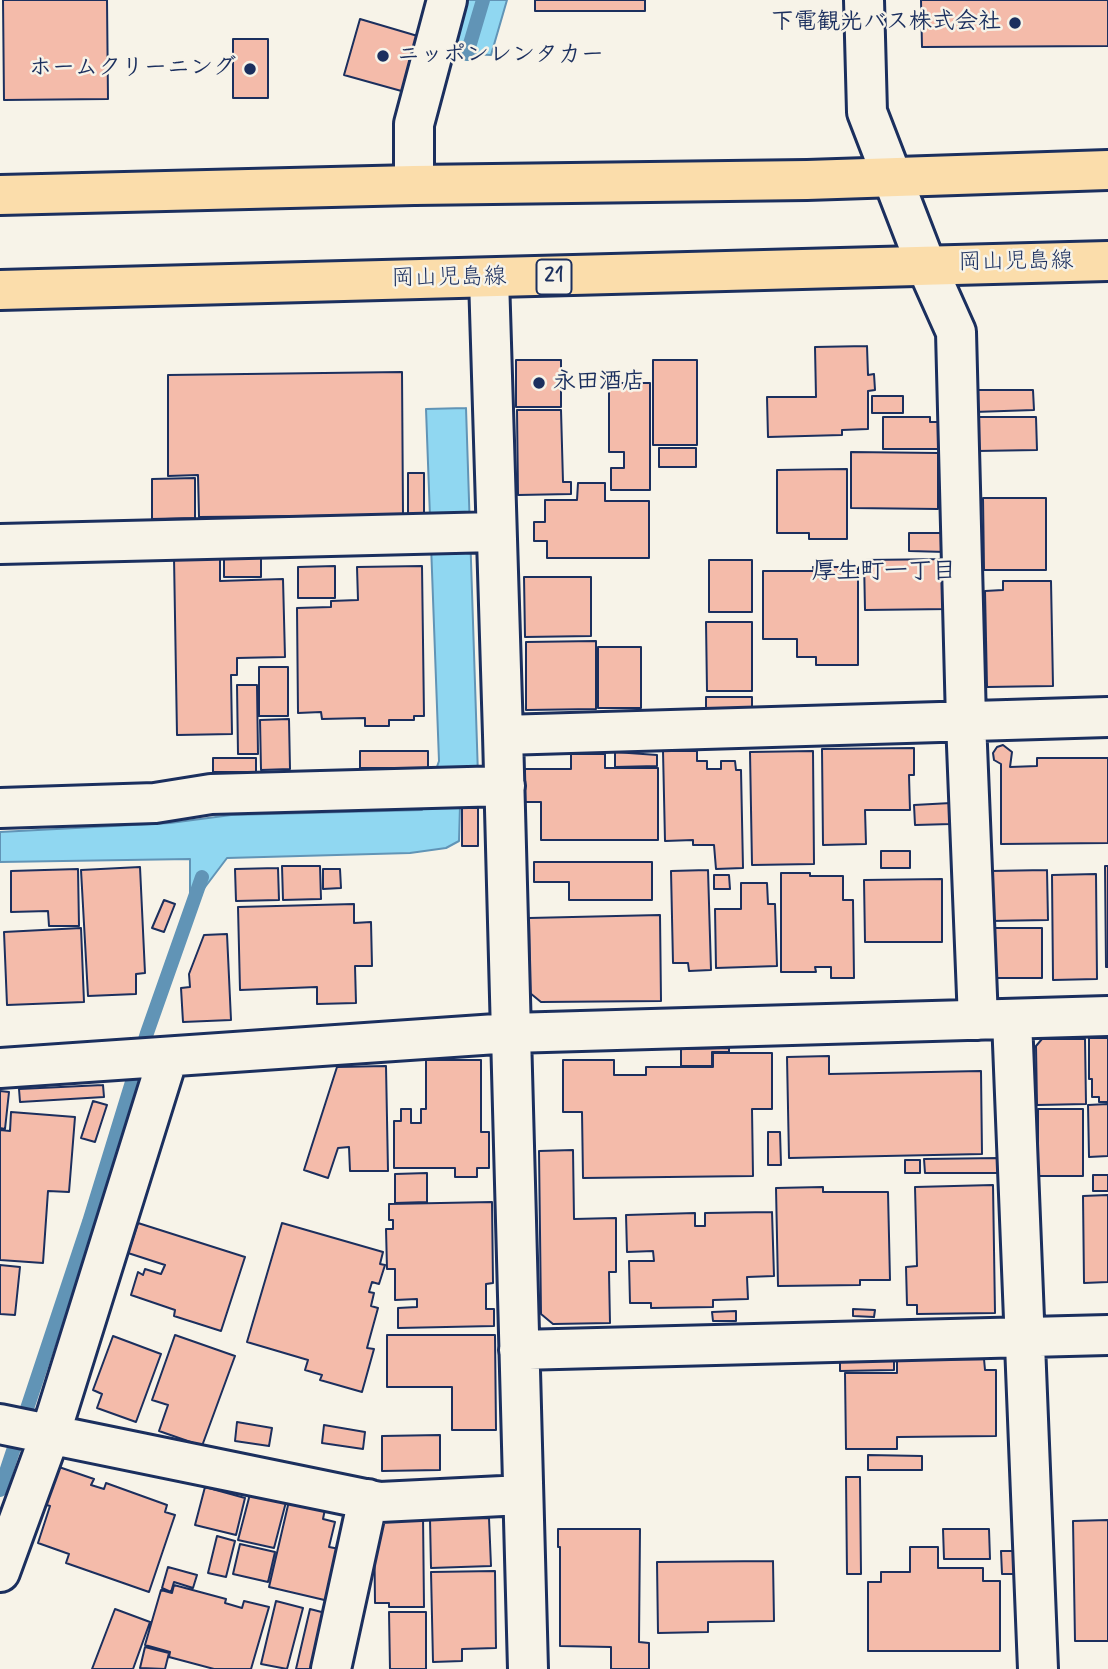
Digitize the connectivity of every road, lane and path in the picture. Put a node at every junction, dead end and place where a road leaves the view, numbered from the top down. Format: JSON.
{"nodes":[{"id":1,"x":447,"y":0,"type":"edge"},
{"id":2,"x":864,"y":0,"type":"edge"},
{"id":3,"x":1108,"y":170,"type":"edge"},
{"id":4,"x":892,"y":177,"type":"junction"},
{"id":5,"x":414,"y":185,"type":"junction"},
{"id":6,"x":0,"y":195,"type":"edge"},
{"id":7,"x":1108,"y":261,"type":"edge"},
{"id":8,"x":926,"y":265,"type":"junction"},
{"id":9,"x":489,"y":278,"type":"junction"},
{"id":10,"x":0,"y":290,"type":"edge"},
{"id":11,"x":485,"y":532,"type":"junction"},
{"id":12,"x":0,"y":544,"type":"edge"},
{"id":13,"x":1108,"y":717,"type":"edge"},
{"id":14,"x":966,"y":721,"type":"junction"},
{"id":15,"x":503,"y":735,"type":"junction"},
{"id":16,"x":491,"y":787,"type":"junction"},
{"id":17,"x":0,"y":808,"type":"edge"},
{"id":18,"x":1108,"y":1016,"type":"edge"},
{"id":19,"x":995,"y":1019,"type":"junction"},
{"id":20,"x":511,"y":1033,"type":"junction"},
{"id":21,"x":148,"y":1058,"type":"junction"},
{"id":22,"x":0,"y":1068,"type":"edge"},
{"id":23,"x":1108,"y":1335,"type":"edge"},
{"id":24,"x":1026,"y":1337,"type":"junction"},
{"id":25,"x":519,"y":1350,"type":"junction"},
{"id":26,"x":22,"y":1429,"type":"edge"},
{"id":27,"x":523,"y":1494,"type":"junction"},
{"id":28,"x":368,"y":1499,"type":"junction"},
{"id":29,"x":0,"y":1572,"type":"edge"},
{"id":30,"x":331,"y":1669,"type":"edge"},
{"id":31,"x":528,"y":1669,"type":"edge"},
{"id":32,"x":1038,"y":1669,"type":"edge"}],
"edges":[{"from":1,"to":5,"type":"street"},
{"from":2,"to":4,"type":"street"},
{"from":3,"to":4,"type":"main road"},
{"from":4,"to":5,"type":"main road"},
{"from":4,"to":8,"type":"street"},
{"from":5,"to":6,"type":"main road"},
{"from":7,"to":8,"type":"main road","name":"岡山児島線","number":"21"},
{"from":8,"to":9,"type":"main road","name":"岡山児島線","number":"21"},
{"from":8,"to":14,"type":"street"},
{"from":9,"to":10,"type":"main road","name":"岡山児島線","number":"21"},
{"from":9,"to":11,"type":"street"},
{"from":11,"to":12,"type":"street"},
{"from":11,"to":15,"type":"street"},
{"from":13,"to":14,"type":"street"},
{"from":14,"to":15,"type":"street"},
{"from":14,"to":19,"type":"street"},
{"from":15,"to":16,"type":"street"},
{"from":16,"to":17,"type":"street"},
{"from":16,"to":20,"type":"street"},
{"from":18,"to":19,"type":"street"},
{"from":19,"to":20,"type":"street"},
{"from":19,"to":24,"type":"street"},
{"from":20,"to":21,"type":"street"},
{"from":20,"to":25,"type":"street"},
{"from":21,"to":22,"type":"street"},
{"from":21,"to":26,"type":"street"},
{"from":23,"to":24,"type":"street"},
{"from":24,"to":25,"type":"street"},
{"from":24,"to":32,"type":"street"},
{"from":25,"to":27,"type":"street"},
{"from":26,"to":28,"type":"street"},
{"from":26,"to":29,"type":"street"},
{"from":27,"to":28,"type":"street"},
{"from":27,"to":31,"type":"street"},
{"from":28,"to":30,"type":"street"}]}
